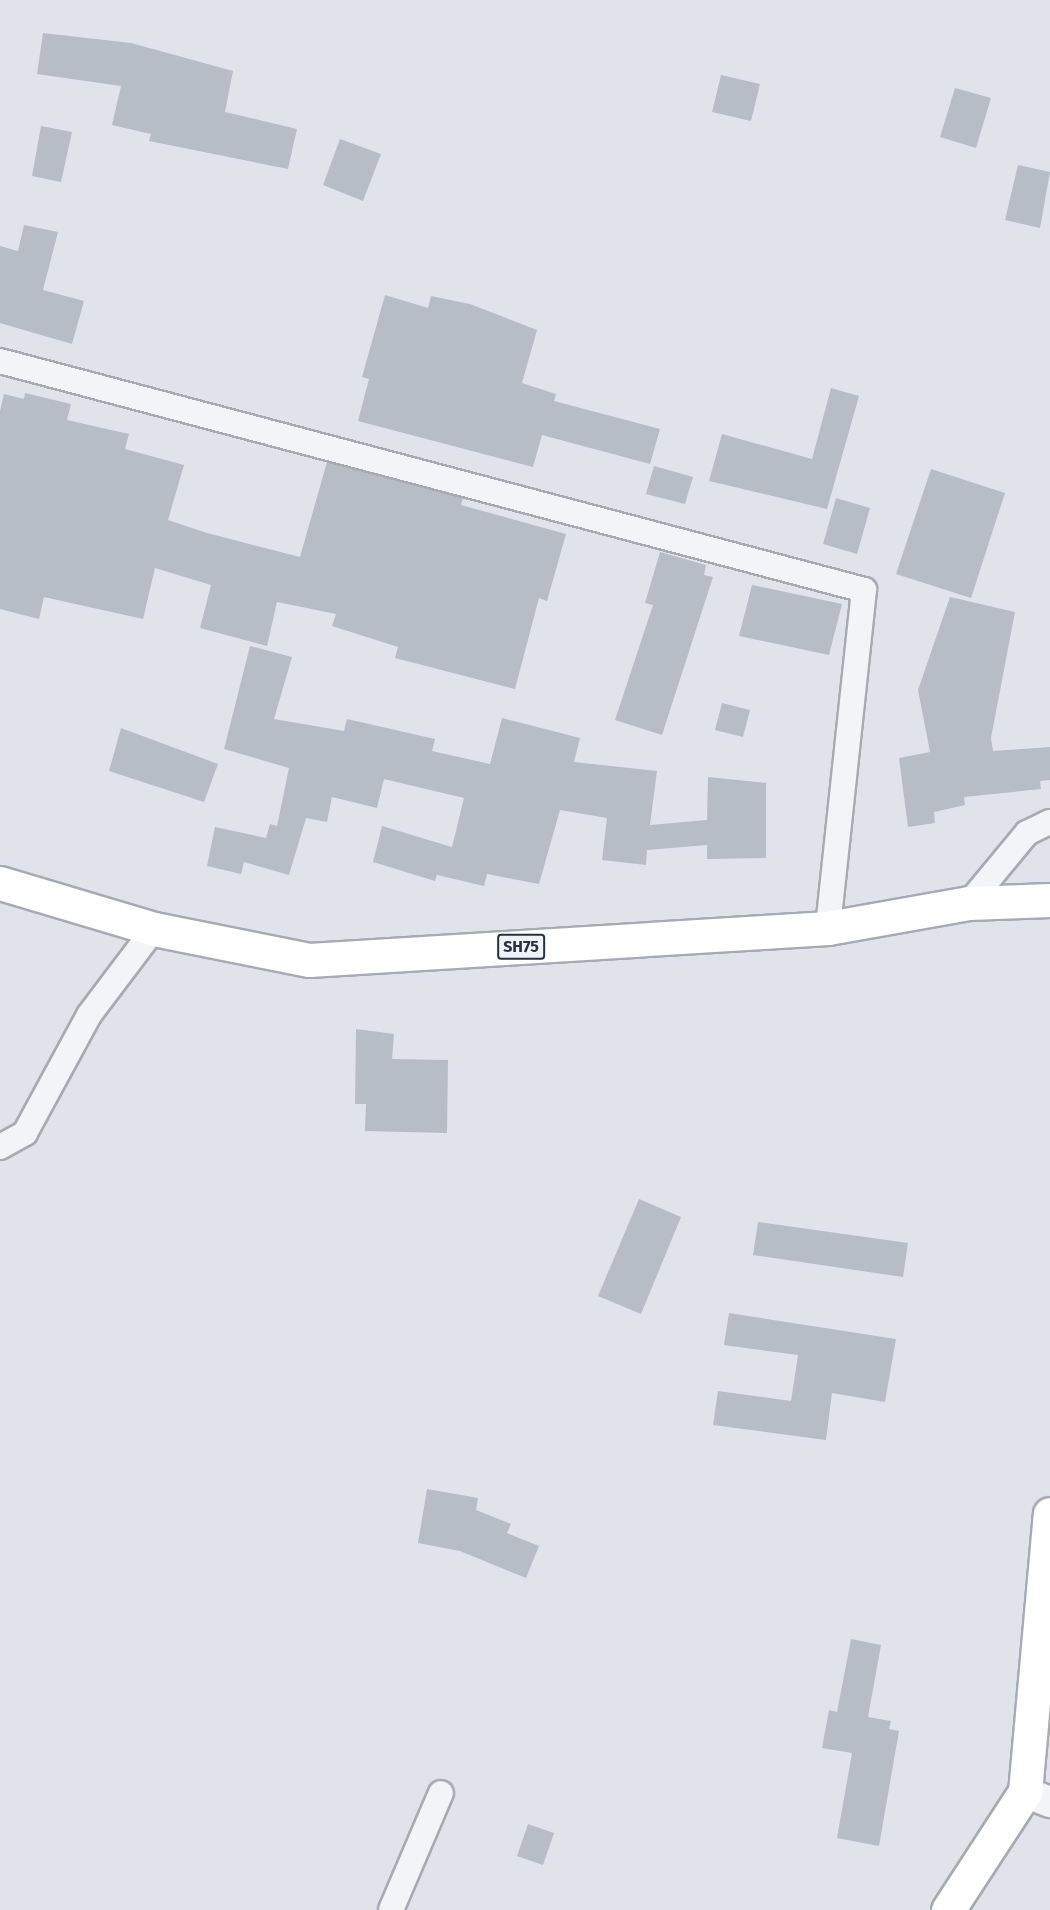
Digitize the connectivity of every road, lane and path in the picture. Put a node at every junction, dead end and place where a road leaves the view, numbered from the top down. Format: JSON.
{"nodes":[{"id":1,"x":0,"y":361,"type":"edge"},
{"id":2,"x":1050,"y":822,"type":"edge"},
{"id":3,"x":0,"y":883,"type":"edge"},
{"id":4,"x":1050,"y":900,"type":"edge"},
{"id":5,"x":969,"y":903,"type":"junction"},
{"id":6,"x":154,"y":928,"type":"junction"},
{"id":7,"x":828,"y":928,"type":"junction"},
{"id":8,"x":0,"y":1147,"type":"edge"},
{"id":9,"x":1050,"y":1514,"type":"edge"},
{"id":10,"x":441,"y":1793,"type":"dead end"},
{"id":11,"x":1037,"y":1797,"type":"edge"},
{"id":12,"x":391,"y":1910,"type":"edge"},
{"id":13,"x":948,"y":1910,"type":"edge"}],
"edges":[{"from":1,"to":7,"type":"street"},
{"from":2,"to":5,"type":"street"},
{"from":3,"to":6,"type":"main road","number":"SH75"},
{"from":4,"to":5,"type":"main road","number":"SH75"},
{"from":5,"to":7,"type":"main road","number":"SH75"},
{"from":6,"to":7,"type":"main road","number":"SH75"},
{"from":6,"to":8,"type":"street"},
{"from":9,"to":11,"type":"main road"},
{"from":10,"to":12,"type":"street"},
{"from":11,"to":13,"type":"main road"}]}
